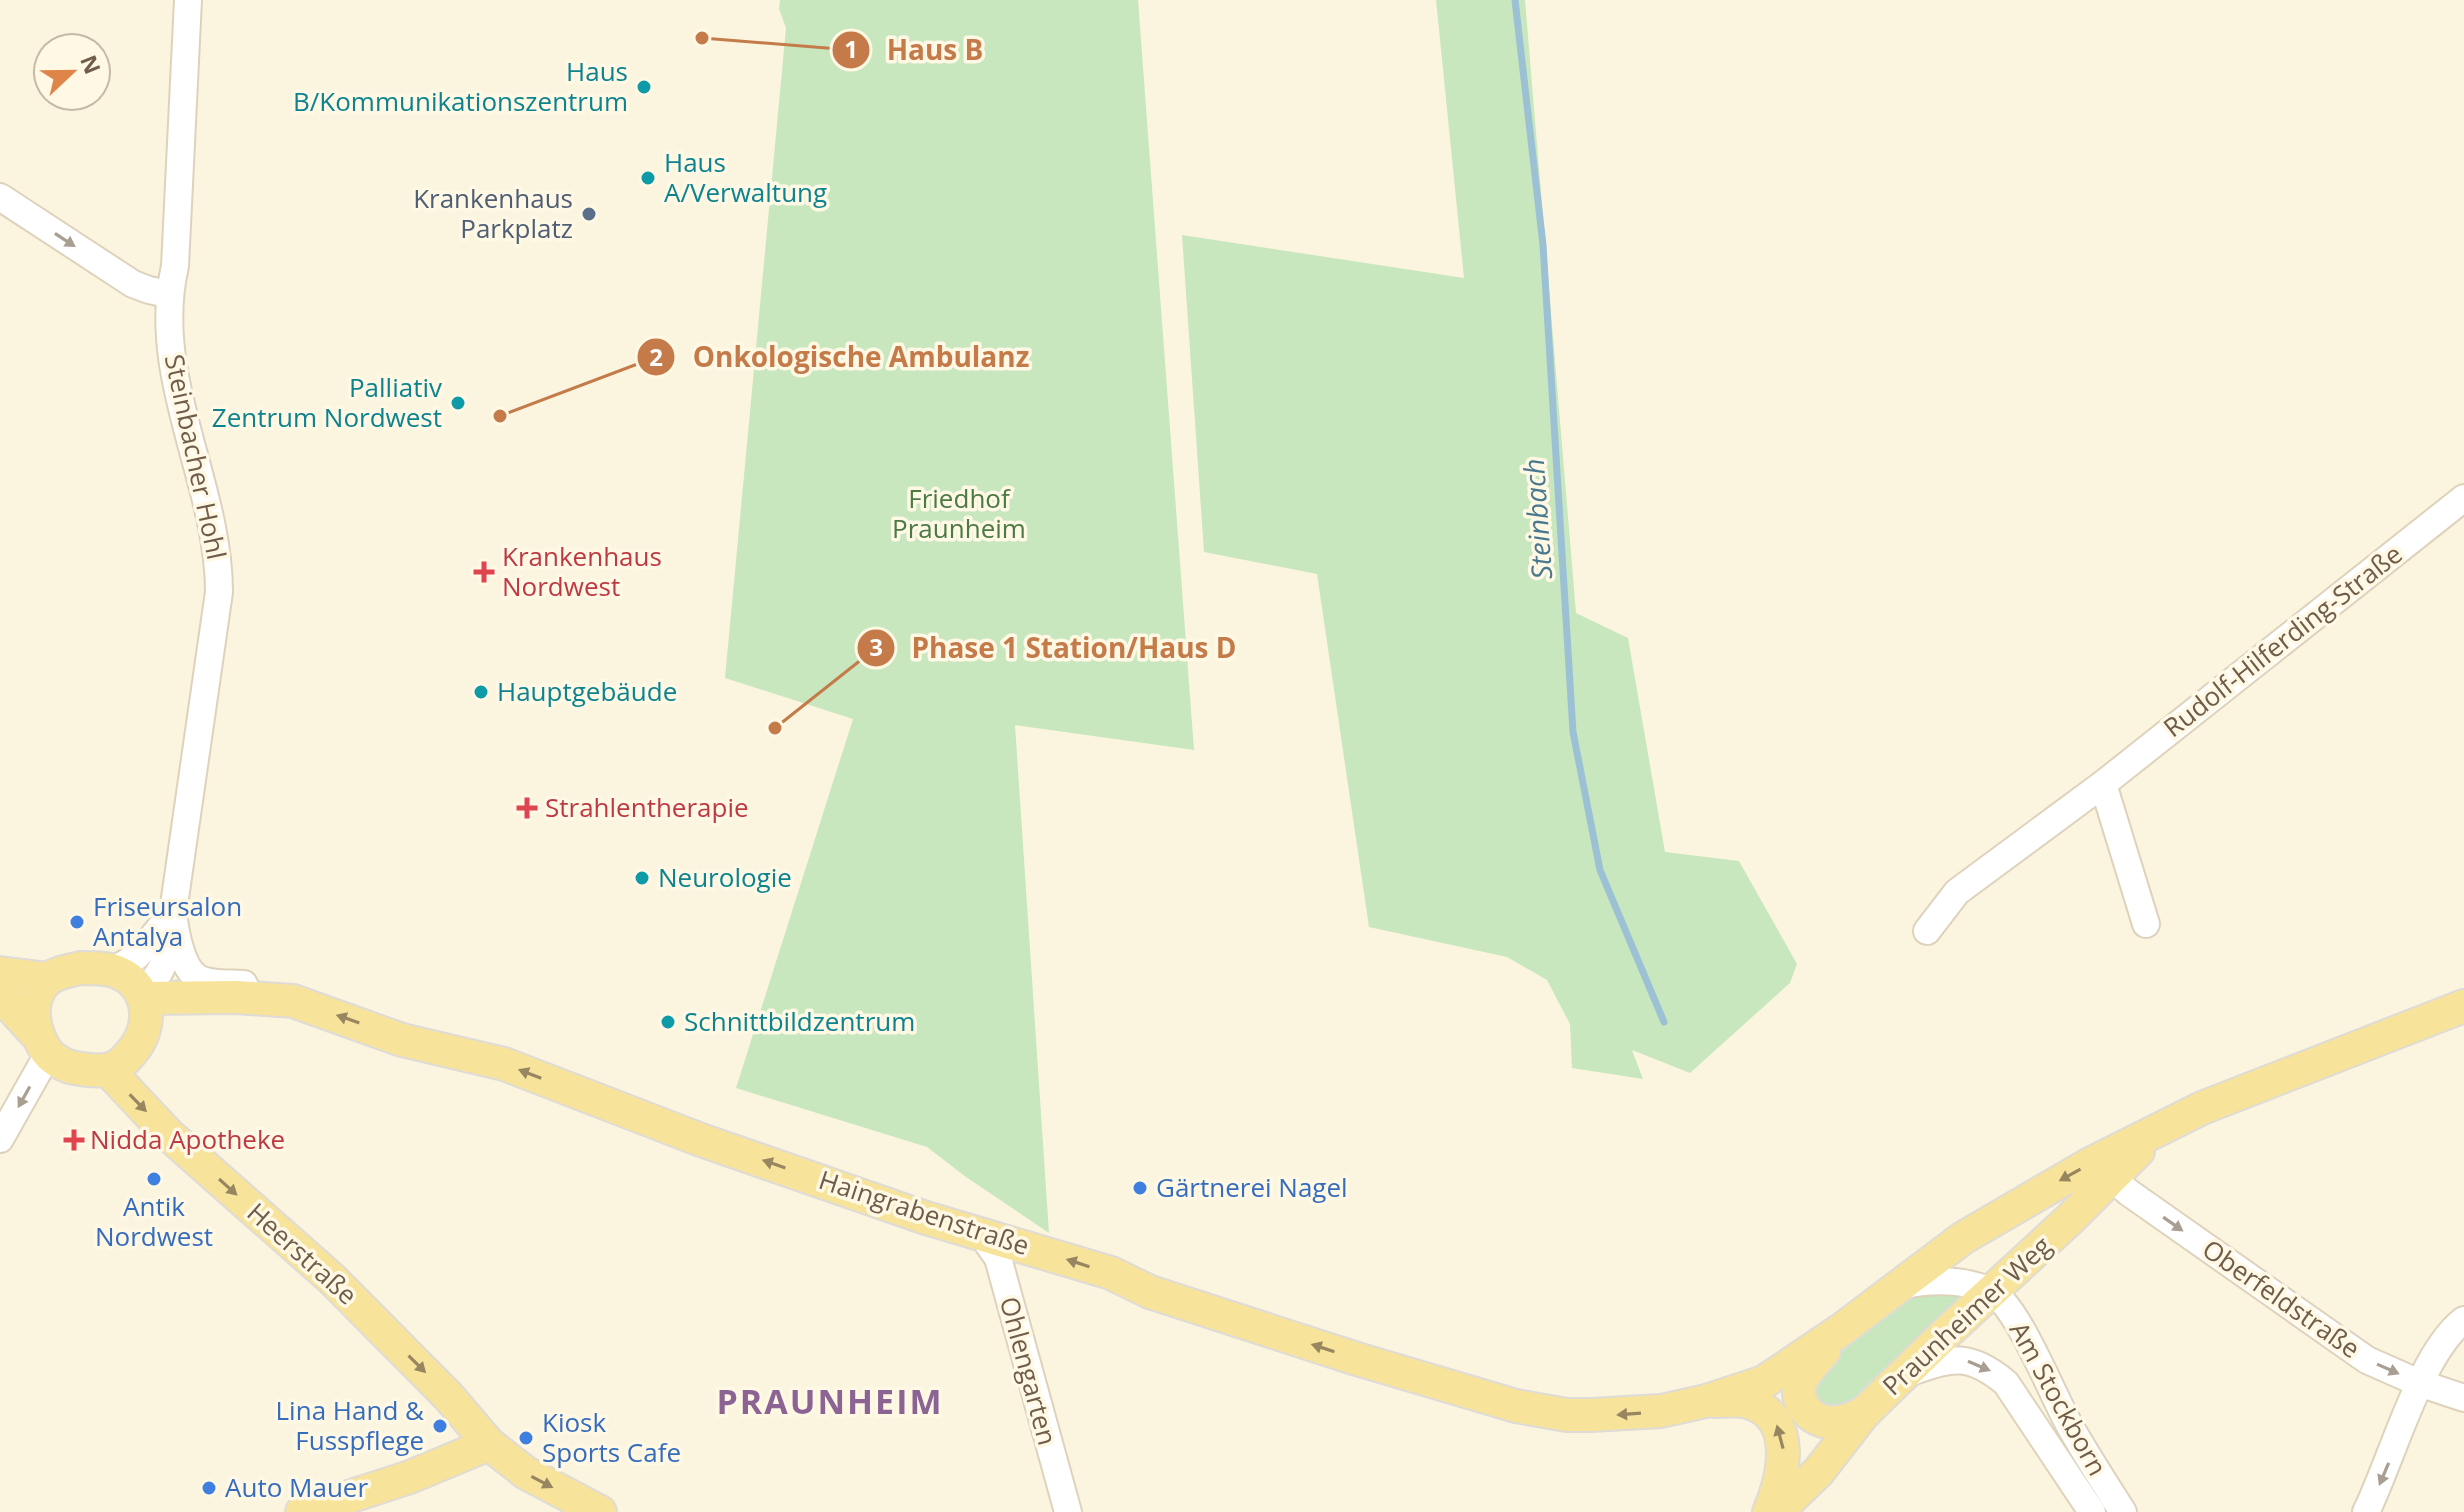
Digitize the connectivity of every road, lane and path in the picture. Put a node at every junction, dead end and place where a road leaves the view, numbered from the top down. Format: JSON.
{"nodes":[{"id":1,"x":188,"y":0,"type":"edge"},
{"id":2,"x":0,"y":197,"type":"edge"},
{"id":3,"x":168,"y":294,"type":"junction"},
{"id":4,"x":2464,"y":498,"type":"edge"},
{"id":5,"x":2103,"y":784,"type":"junction"},
{"id":6,"x":174,"y":924,"type":"junction"},
{"id":7,"x":2146,"y":924,"type":"dead end"},
{"id":8,"x":1927,"y":931,"type":"dead end"},
{"id":9,"x":113,"y":971,"type":"junction"},
{"id":10,"x":0,"y":973,"type":"edge"},
{"id":11,"x":47,"y":979,"type":"junction"},
{"id":12,"x":0,"y":995,"type":"edge"},
{"id":13,"x":144,"y":997,"type":"junction"},
{"id":14,"x":293,"y":1001,"type":"junction"},
{"id":15,"x":2464,"y":1006,"type":"edge"},
{"id":16,"x":42,"y":1044,"type":"junction"},
{"id":17,"x":108,"y":1070,"type":"junction"},
{"id":18,"x":2164,"y":1127,"type":"junction"},
{"id":19,"x":0,"y":1139,"type":"edge"},
{"id":20,"x":2111,"y":1177,"type":"junction"},
{"id":21,"x":981,"y":1234,"type":"junction"},
{"id":22,"x":1895,"y":1287,"type":"junction"},
{"id":23,"x":1992,"y":1291,"type":"junction"},
{"id":24,"x":2464,"y":1320,"type":"edge"},
{"id":25,"x":1841,"y":1330,"type":"junction"},
{"id":26,"x":1905,"y":1374,"type":"junction"},
{"id":27,"x":2419,"y":1383,"type":"junction"},
{"id":28,"x":2464,"y":1398,"type":"edge"},
{"id":29,"x":1706,"y":1401,"type":"junction"},
{"id":30,"x":1864,"y":1413,"type":"junction"},
{"id":31,"x":489,"y":1444,"type":"junction"},
{"id":32,"x":302,"y":1512,"type":"edge"},
{"id":33,"x":600,"y":1512,"type":"edge"},
{"id":34,"x":1068,"y":1512,"type":"edge"},
{"id":35,"x":1769,"y":1512,"type":"edge"},
{"id":36,"x":1777,"y":1512,"type":"edge"},
{"id":37,"x":2092,"y":1512,"type":"edge"},
{"id":38,"x":2123,"y":1512,"type":"edge"},
{"id":39,"x":2366,"y":1512,"type":"edge"}],
"edges":[{"from":1,"to":3,"type":"street","name":"Steinbacher Hohl"},
{"from":2,"to":3,"type":"street","one_way":true},
{"from":3,"to":6,"type":"street","name":"Steinbacher Hohl"},
{"from":4,"to":5,"type":"street","name":"Rudolf-Hilferding-Straße"},
{"from":5,"to":7,"type":"street"},
{"from":5,"to":8,"type":"street","name":"Rudolf-Hilferding-Straße"},
{"from":6,"to":9,"type":"street"},
{"from":6,"to":13,"type":"street","name":"Steinbacher Hohl"},
{"from":6,"to":14,"type":"street"},
{"from":9,"to":11,"type":"main road"},
{"from":9,"to":13,"type":"main road"},
{"from":10,"to":11,"type":"main road"},
{"from":11,"to":16,"type":"main road"},
{"from":12,"to":16,"type":"main road"},
{"from":13,"to":14,"type":"main road","name":"Haingrabenstraße"},
{"from":13,"to":17,"type":"main road"},
{"from":21,"to":14,"type":"main road","name":"Haingrabenstraße","one_way":true},
{"from":15,"to":18,"type":"main road","name":"Praunheimer Weg"},
{"from":16,"to":17,"type":"main road"},
{"from":16,"to":19,"type":"street","one_way":true},
{"from":17,"to":31,"type":"main road","name":"Heerstraße","one_way":true},
{"from":18,"to":20,"type":"main road","name":"Praunheimer Weg"},
{"from":18,"to":22,"type":"main road","name":"Praunheimer Weg","one_way":true},
{"from":20,"to":23,"type":"main road","name":"Praunheimer Weg"},
{"from":20,"to":27,"type":"street","name":"Oberfeldstraße","one_way":true},
{"from":29,"to":21,"type":"main road","name":"Haingrabenstraße","one_way":true},
{"from":21,"to":34,"type":"street","name":"Ohlengarten"},
{"from":22,"to":23,"type":"street"},
{"from":22,"to":25,"type":"main road","name":"Praunheimer Weg"},
{"from":23,"to":26,"type":"main road","name":"Praunheimer Weg"},
{"from":23,"to":38,"type":"street","name":"Am Stockborn"},
{"from":24,"to":27,"type":"street"},
{"from":25,"to":29,"type":"main road","name":"Praunheimer Weg"},
{"from":25,"to":30,"type":"main road"},
{"from":26,"to":30,"type":"main road","name":"Praunheimer Weg"},
{"from":26,"to":37,"type":"street","name":"Am Stockborn","one_way":true},
{"from":27,"to":28,"type":"street","name":"Oberfeldstraße"},
{"from":27,"to":39,"type":"street","one_way":true},
{"from":35,"to":29,"type":"main road","one_way":true},
{"from":30,"to":36,"type":"main road","name":"Praunheimer Weg"},
{"from":31,"to":32,"type":"main road"},
{"from":31,"to":33,"type":"main road","name":"Heerstraße","one_way":true}]}
